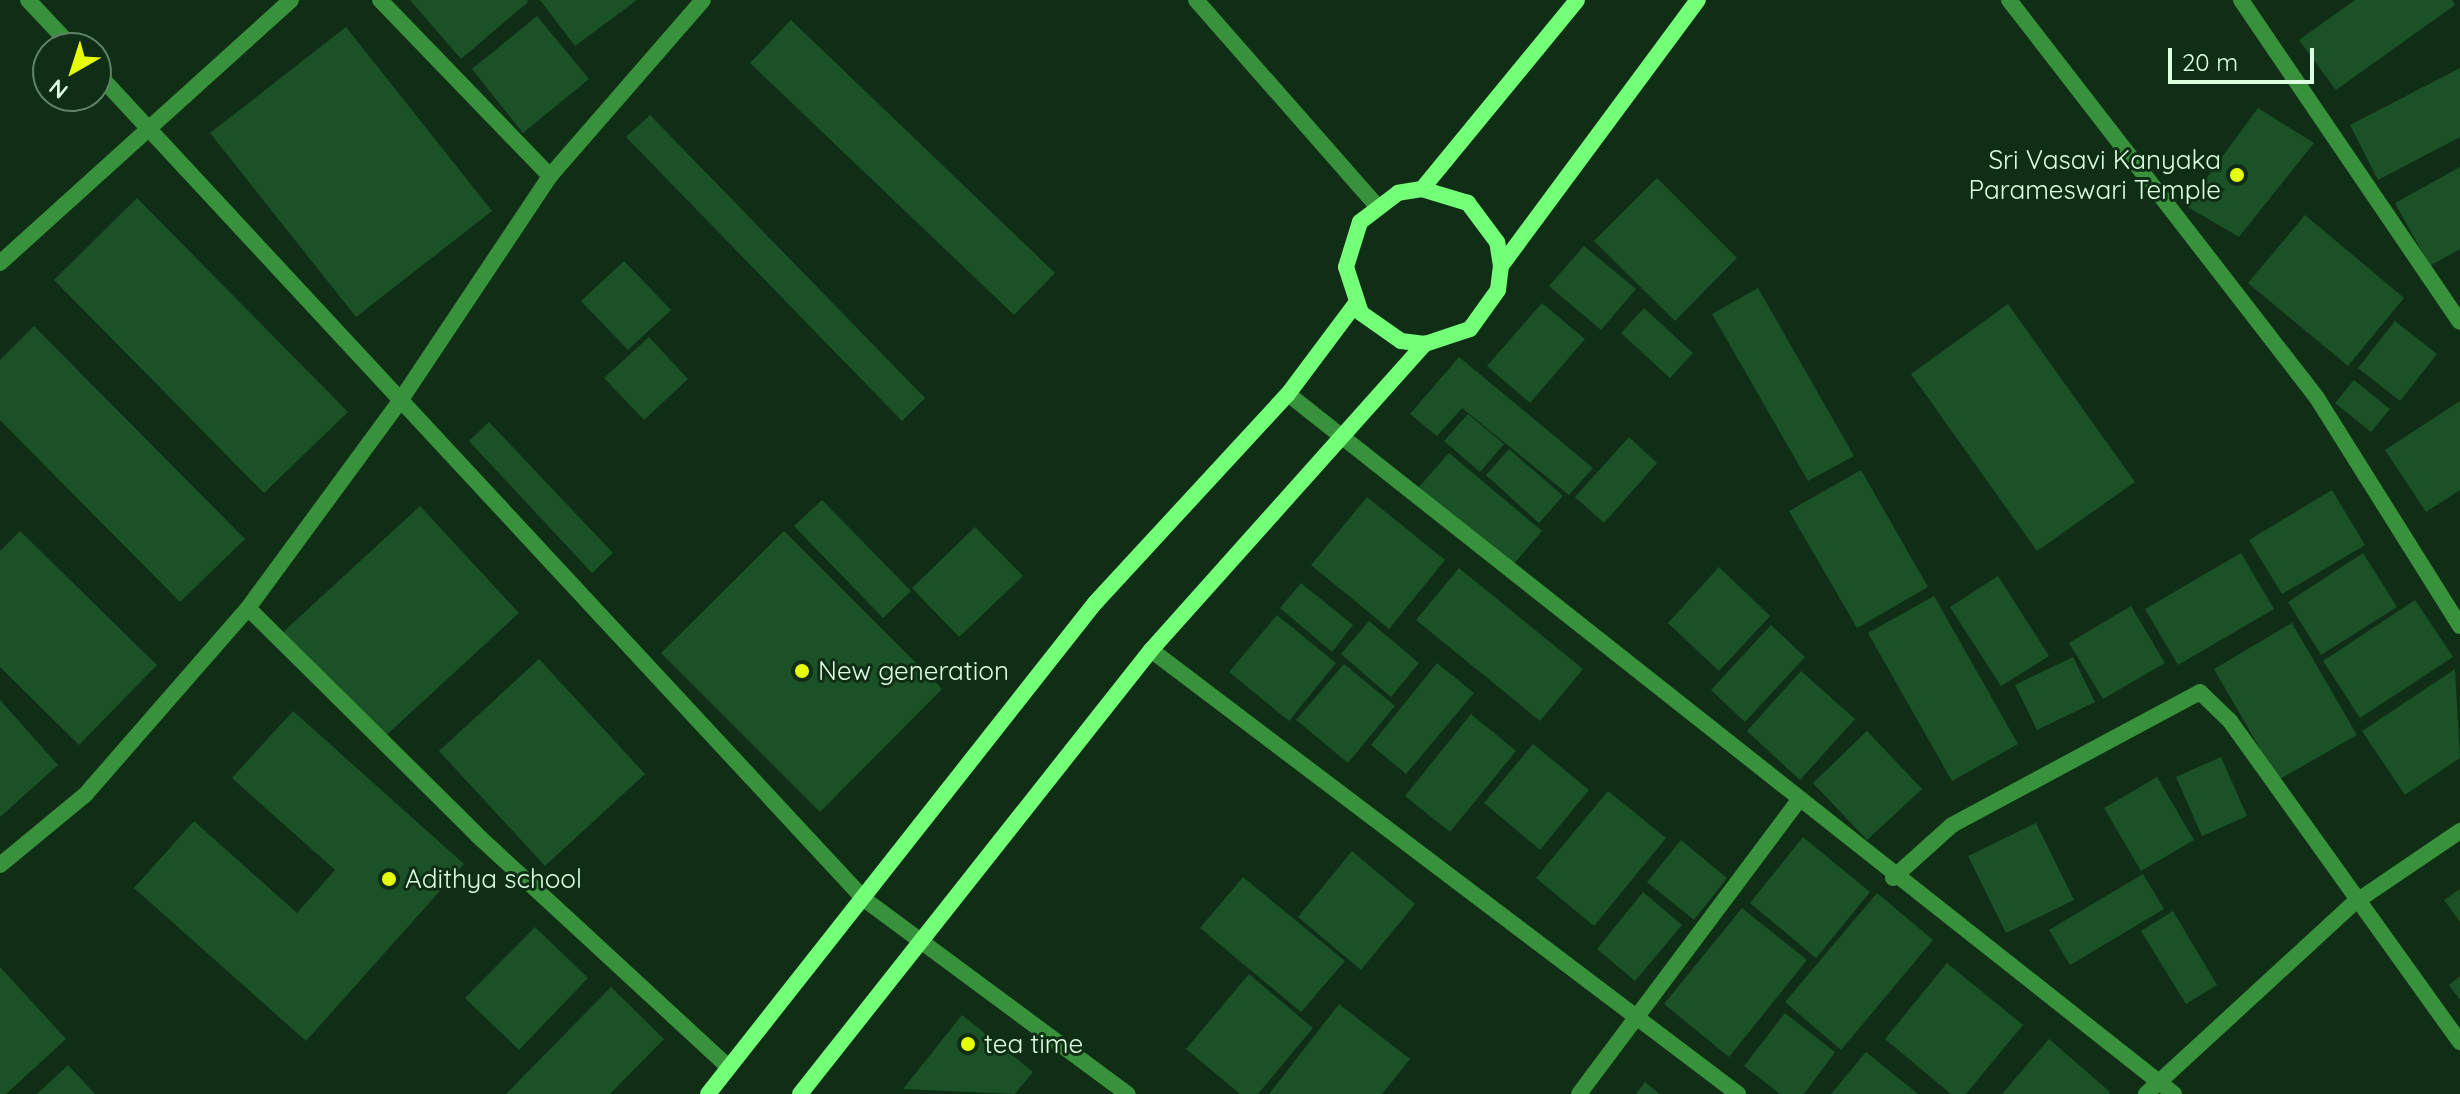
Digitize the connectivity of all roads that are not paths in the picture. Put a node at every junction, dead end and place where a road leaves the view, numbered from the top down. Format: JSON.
{"nodes":[{"id":1,"x":28,"y":0,"type":"edge"},
{"id":2,"x":291,"y":0,"type":"edge"},
{"id":3,"x":380,"y":0,"type":"edge"},
{"id":4,"x":703,"y":0,"type":"edge"},
{"id":5,"x":1196,"y":0,"type":"edge"},
{"id":6,"x":1577,"y":0,"type":"edge"},
{"id":7,"x":1698,"y":0,"type":"edge"},
{"id":8,"x":2009,"y":0,"type":"edge"},
{"id":9,"x":2241,"y":0,"type":"edge"},
{"id":10,"x":58,"y":32,"type":"edge"},
{"id":11,"x":112,"y":89,"type":"edge"},
{"id":12,"x":146,"y":125,"type":"junction"},
{"id":13,"x":550,"y":176,"type":"junction"},
{"id":14,"x":1422,"y":189,"type":"junction"},
{"id":15,"x":1376,"y":205,"type":"junction"},
{"id":16,"x":0,"y":263,"type":"edge"},
{"id":17,"x":1501,"y":266,"type":"junction"},
{"id":18,"x":1356,"y":303,"type":"junction"},
{"id":19,"x":2460,"y":322,"type":"edge"},
{"id":20,"x":1425,"y":344,"type":"junction"},
{"id":21,"x":1288,"y":394,"type":"junction"},
{"id":22,"x":402,"y":398,"type":"junction"},
{"id":23,"x":1342,"y":442,"type":"junction"},
{"id":24,"x":248,"y":608,"type":"junction"},
{"id":25,"x":2460,"y":626,"type":"edge"},
{"id":26,"x":1151,"y":650,"type":"junction"},
{"id":27,"x":1797,"y":803,"type":"junction"},
{"id":28,"x":2460,"y":831,"type":"edge"},
{"id":29,"x":0,"y":865,"type":"edge"},
{"id":30,"x":1893,"y":878,"type":"junction"},
{"id":31,"x":864,"y":899,"type":"junction"},
{"id":32,"x":2354,"y":903,"type":"junction"},
{"id":33,"x":921,"y":947,"type":"junction"},
{"id":34,"x":1640,"y":1020,"type":"junction"},
{"id":35,"x":2460,"y":1042,"type":"edge"},
{"id":36,"x":728,"y":1067,"type":"junction"},
{"id":37,"x":2159,"y":1082,"type":"junction"},
{"id":38,"x":708,"y":1094,"type":"edge"},
{"id":39,"x":800,"y":1094,"type":"edge"},
{"id":40,"x":1128,"y":1094,"type":"edge"},
{"id":41,"x":1579,"y":1094,"type":"edge"},
{"id":42,"x":1738,"y":1094,"type":"edge"},
{"id":43,"x":2146,"y":1094,"type":"edge"},
{"id":44,"x":2174,"y":1094,"type":"edge"}],
"edges":[{"from":1,"to":10,"type":"street"},
{"from":2,"to":12,"type":"street"},
{"from":3,"to":13,"type":"street"},
{"from":4,"to":13,"type":"street"},
{"from":5,"to":15,"type":"street"},
{"from":6,"to":14,"type":"main road"},
{"from":7,"to":17,"type":"main road"},
{"from":8,"to":25,"type":"street"},
{"from":9,"to":19,"type":"street"},
{"from":11,"to":12,"type":"street"},
{"from":12,"to":16,"type":"street"},
{"from":12,"to":22,"type":"street"},
{"from":13,"to":22,"type":"street"},
{"from":14,"to":15,"type":"main road"},
{"from":14,"to":17,"type":"main road"},
{"from":15,"to":18,"type":"main road"},
{"from":17,"to":20,"type":"main road"},
{"from":18,"to":20,"type":"main road"},
{"from":18,"to":21,"type":"main road"},
{"from":20,"to":23,"type":"main road"},
{"from":21,"to":23,"type":"street"},
{"from":21,"to":31,"type":"main road"},
{"from":22,"to":24,"type":"street"},
{"from":22,"to":31,"type":"street"},
{"from":23,"to":26,"type":"main road"},
{"from":23,"to":27,"type":"street"},
{"from":24,"to":29,"type":"street"},
{"from":24,"to":36,"type":"street"},
{"from":26,"to":33,"type":"main road"},
{"from":26,"to":34,"type":"street"},
{"from":27,"to":30,"type":"street"},
{"from":27,"to":34,"type":"street"},
{"from":28,"to":32,"type":"street"},
{"from":30,"to":32,"type":"street"},
{"from":30,"to":37,"type":"street"},
{"from":31,"to":33,"type":"street"},
{"from":31,"to":36,"type":"main road"},
{"from":32,"to":35,"type":"street"},
{"from":32,"to":37,"type":"street"},
{"from":33,"to":39,"type":"main road"},
{"from":33,"to":40,"type":"street"},
{"from":34,"to":41,"type":"street"},
{"from":34,"to":42,"type":"street"},
{"from":36,"to":38,"type":"main road"},
{"from":37,"to":43,"type":"street"},
{"from":37,"to":44,"type":"street"}]}
